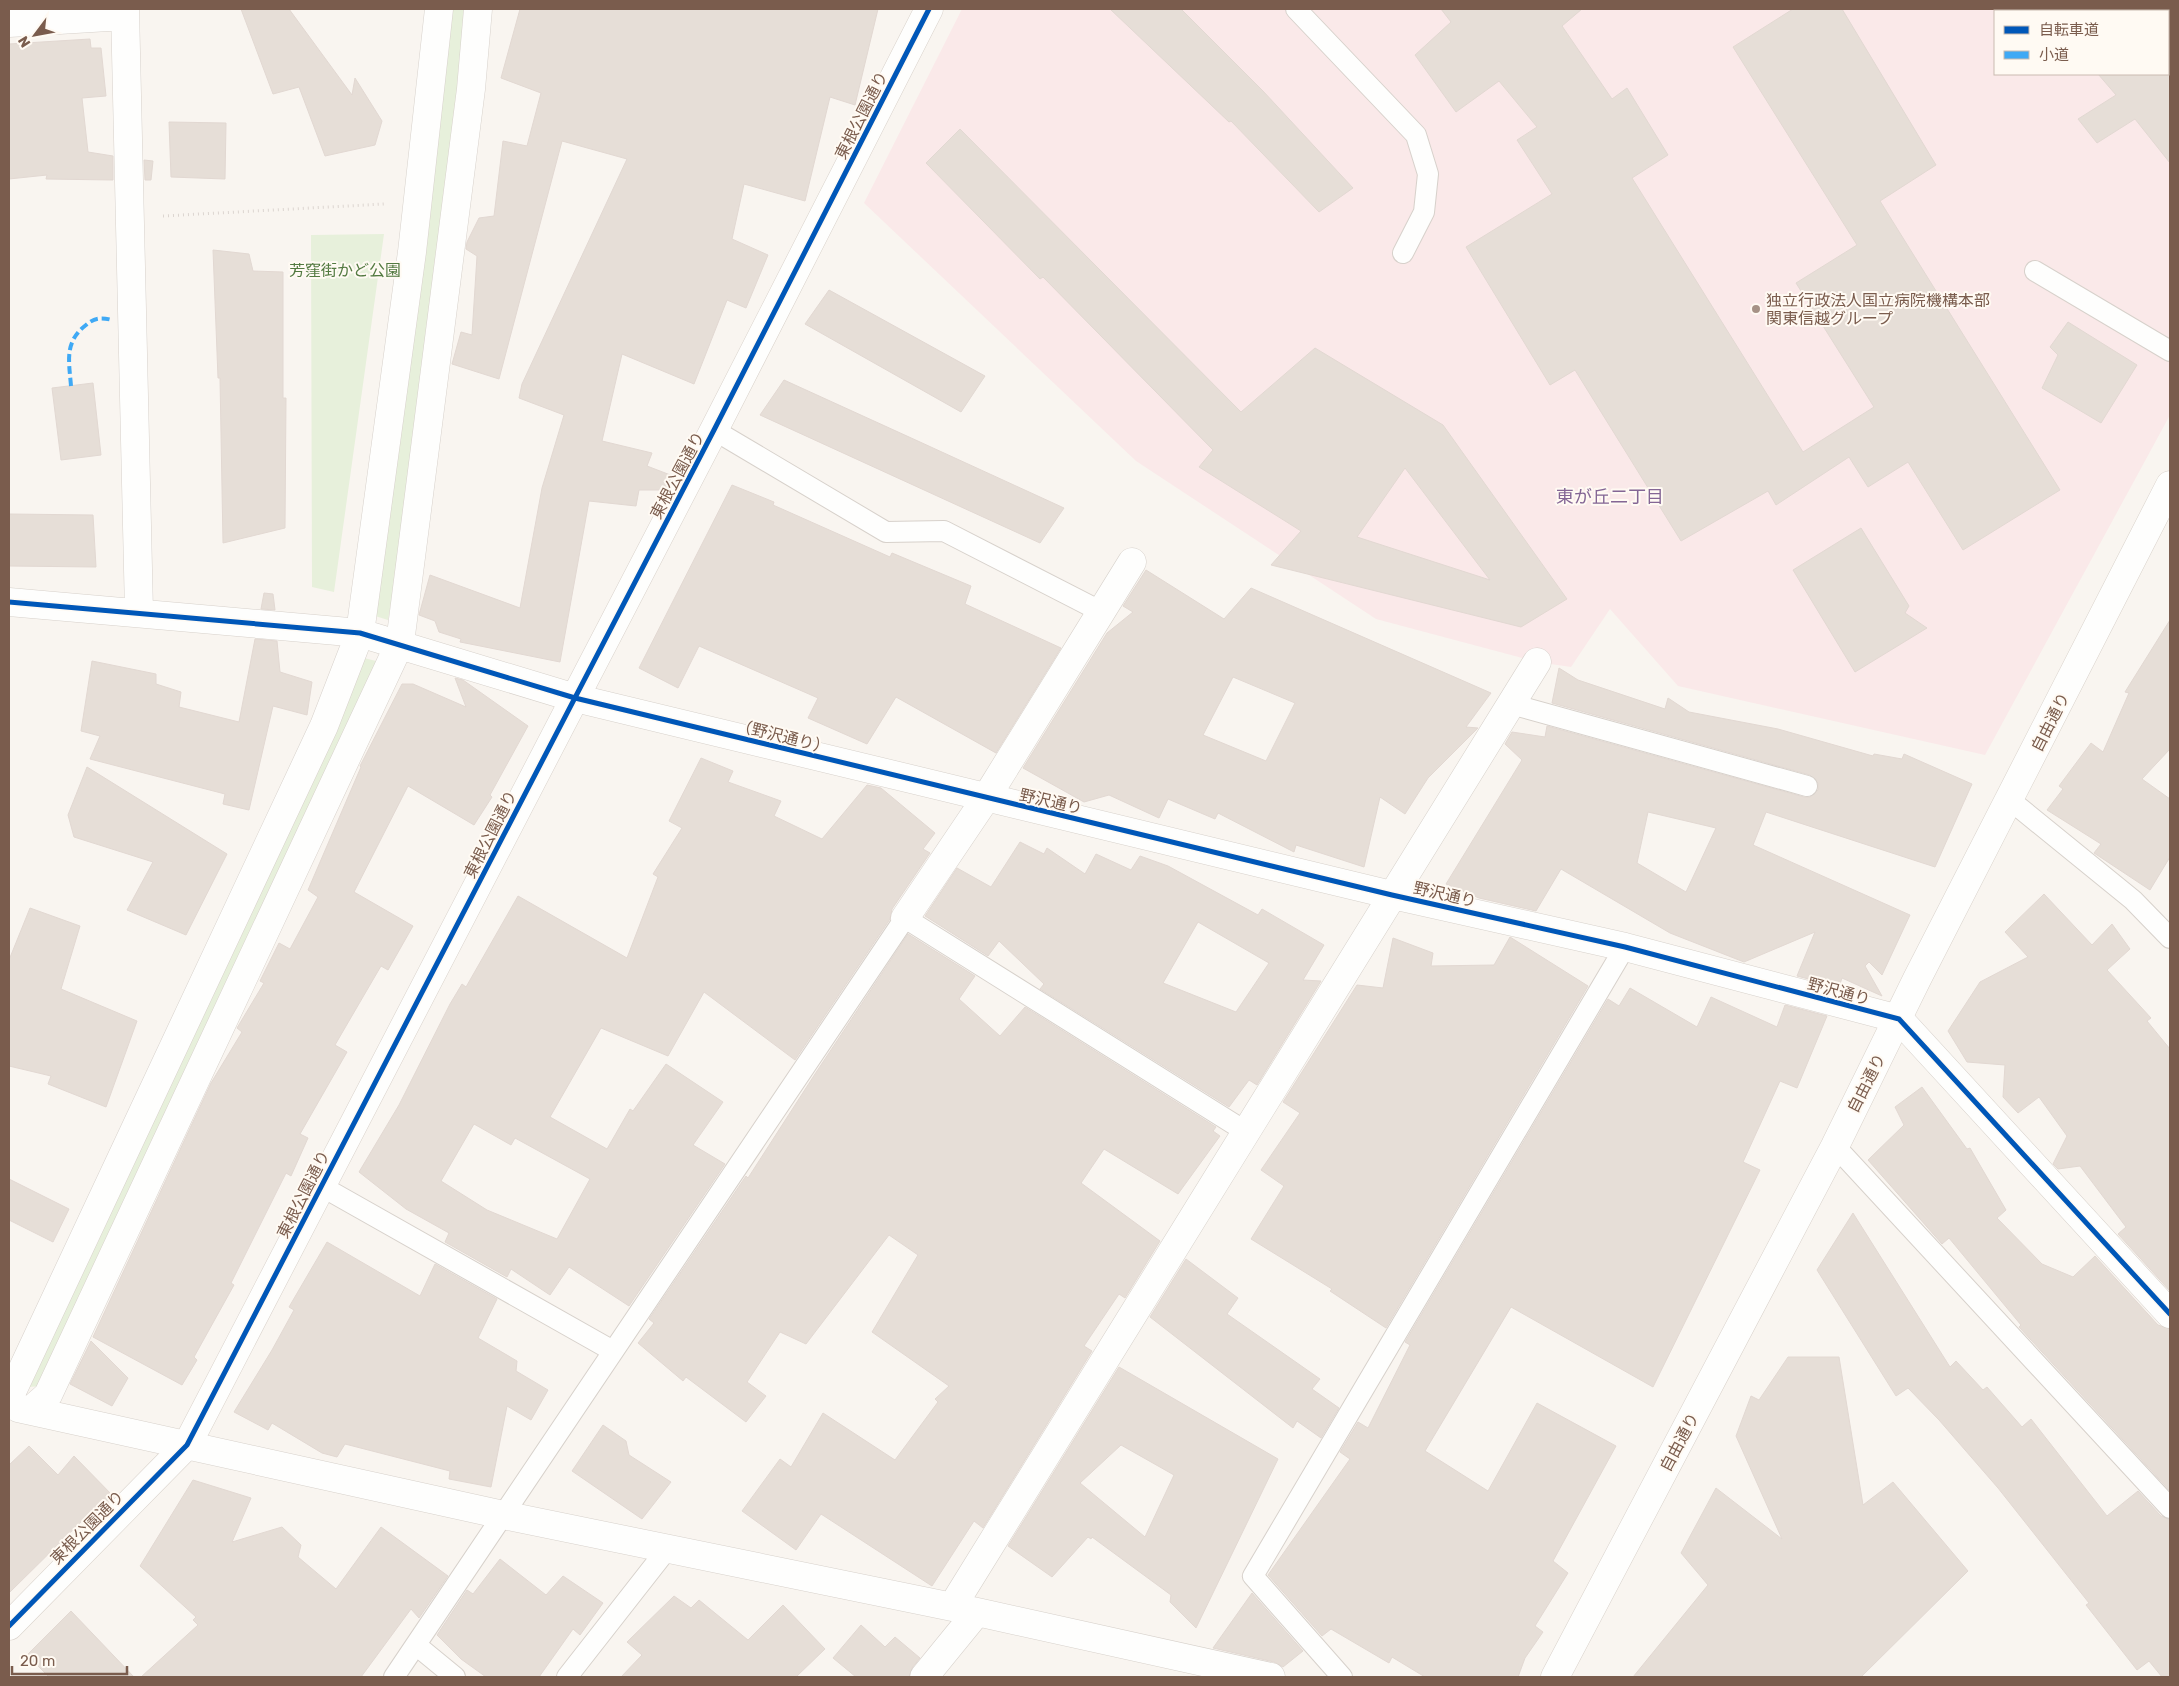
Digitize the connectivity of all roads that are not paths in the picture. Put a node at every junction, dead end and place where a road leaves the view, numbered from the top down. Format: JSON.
{"nodes":[{"id":1,"x":439,"y":9,"type":"edge"},
{"id":2,"x":478,"y":9,"type":"edge"},
{"id":3,"x":929,"y":9,"type":"edge"},
{"id":4,"x":1296,"y":9,"type":"edge"},
{"id":5,"x":125,"y":12,"type":"edge"},
{"id":6,"x":9,"y":23,"type":"edge"},
{"id":7,"x":1403,"y":253,"type":"dead end"},
{"id":8,"x":2035,"y":271,"type":"dead end"},
{"id":9,"x":2170,"y":351,"type":"edge"},
{"id":10,"x":714,"y":430,"type":"junction"},
{"id":11,"x":2170,"y":485,"type":"edge"},
{"id":12,"x":1132,"y":562,"type":"dead end"},
{"id":13,"x":9,"y":602,"type":"edge"},
{"id":14,"x":139,"y":612,"type":"junction"},
{"id":15,"x":1100,"y":612,"type":"junction"},
{"id":16,"x":360,"y":633,"type":"junction"},
{"id":17,"x":400,"y":643,"type":"junction"},
{"id":18,"x":1537,"y":662,"type":"dead end"},
{"id":19,"x":575,"y":698,"type":"junction"},
{"id":20,"x":1511,"y":704,"type":"junction"},
{"id":21,"x":1807,"y":786,"type":"dead end"},
{"id":22,"x":986,"y":798,"type":"junction"},
{"id":23,"x":2010,"y":800,"type":"junction"},
{"id":24,"x":1392,"y":895,"type":"junction"},
{"id":25,"x":905,"y":918,"type":"junction"},
{"id":26,"x":2170,"y":938,"type":"edge"},
{"id":27,"x":1625,"y":947,"type":"junction"},
{"id":28,"x":1898,"y":1019,"type":"junction"},
{"id":29,"x":1248,"y":1133,"type":"junction"},
{"id":30,"x":1835,"y":1146,"type":"junction"},
{"id":31,"x":321,"y":1186,"type":"junction"},
{"id":32,"x":2170,"y":1314,"type":"edge"},
{"id":33,"x":613,"y":1351,"type":"junction"},
{"id":34,"x":16,"y":1405,"type":"edge"},
{"id":35,"x":187,"y":1445,"type":"junction"},
{"id":36,"x":2170,"y":1508,"type":"edge"},
{"id":37,"x":503,"y":1515,"type":"junction"},
{"id":38,"x":668,"y":1548,"type":"junction"},
{"id":39,"x":965,"y":1610,"type":"junction"},
{"id":40,"x":9,"y":1626,"type":"edge"},
{"id":41,"x":416,"y":1645,"type":"junction"},
{"id":42,"x":394,"y":1677,"type":"edge"},
{"id":43,"x":455,"y":1677,"type":"edge"},
{"id":44,"x":567,"y":1677,"type":"edge"},
{"id":45,"x":924,"y":1677,"type":"edge"},
{"id":46,"x":1271,"y":1677,"type":"edge"},
{"id":47,"x":1342,"y":1677,"type":"edge"},
{"id":48,"x":1554,"y":1677,"type":"edge"}],
"edges":[{"from":1,"to":16,"type":"street"},
{"from":2,"to":17,"type":"street"},
{"from":3,"to":10,"type":"street","name":"東根公園通り"},
{"from":4,"to":7,"type":"lane"},
{"from":5,"to":6,"type":"street"},
{"from":5,"to":14,"type":"street"},
{"from":8,"to":9,"type":"lane"},
{"from":10,"to":15,"type":"lane"},
{"from":10,"to":19,"type":"street","name":"東根公園通り"},
{"from":11,"to":23,"type":"street","name":"自由通り"},
{"from":12,"to":15,"type":"street"},
{"from":13,"to":14,"type":"street","name":"（野沢通り）"},
{"from":14,"to":16,"type":"street","name":"（野沢通り）"},
{"from":15,"to":22,"type":"street"},
{"from":16,"to":17,"type":"street","name":"（野沢通り）"},
{"from":16,"to":34,"type":"street"},
{"from":17,"to":19,"type":"street","name":"（野沢通り）"},
{"from":17,"to":34,"type":"street"},
{"from":18,"to":20,"type":"street"},
{"from":19,"to":22,"type":"street","name":"（野沢通り）"},
{"from":19,"to":31,"type":"street","name":"東根公園通り"},
{"from":20,"to":21,"type":"lane"},
{"from":20,"to":24,"type":"street"},
{"from":22,"to":24,"type":"street","name":"野沢通り"},
{"from":22,"to":25,"type":"street"},
{"from":23,"to":26,"type":"lane"},
{"from":23,"to":28,"type":"street","name":"自由通り"},
{"from":24,"to":27,"type":"street","name":"野沢通り"},
{"from":24,"to":29,"type":"street"},
{"from":25,"to":29,"type":"lane"},
{"from":25,"to":33,"type":"lane"},
{"from":27,"to":28,"type":"street","name":"野沢通り"},
{"from":27,"to":47,"type":"lane"},
{"from":28,"to":30,"type":"street","name":"自由通り"},
{"from":28,"to":32,"type":"street"},
{"from":29,"to":39,"type":"street"},
{"from":30,"to":36,"type":"lane"},
{"from":30,"to":48,"type":"street","name":"自由通り"},
{"from":31,"to":33,"type":"lane"},
{"from":31,"to":35,"type":"street","name":"東根公園通り"},
{"from":33,"to":37,"type":"lane"},
{"from":34,"to":35,"type":"street"},
{"from":35,"to":37,"type":"street"},
{"from":35,"to":40,"type":"street","name":"東根公園通り"},
{"from":37,"to":38,"type":"street"},
{"from":37,"to":41,"type":"lane"},
{"from":38,"to":39,"type":"street"},
{"from":38,"to":44,"type":"lane"},
{"from":39,"to":45,"type":"street"},
{"from":39,"to":46,"type":"street"},
{"from":41,"to":42,"type":"lane"},
{"from":41,"to":43,"type":"lane"}]}
